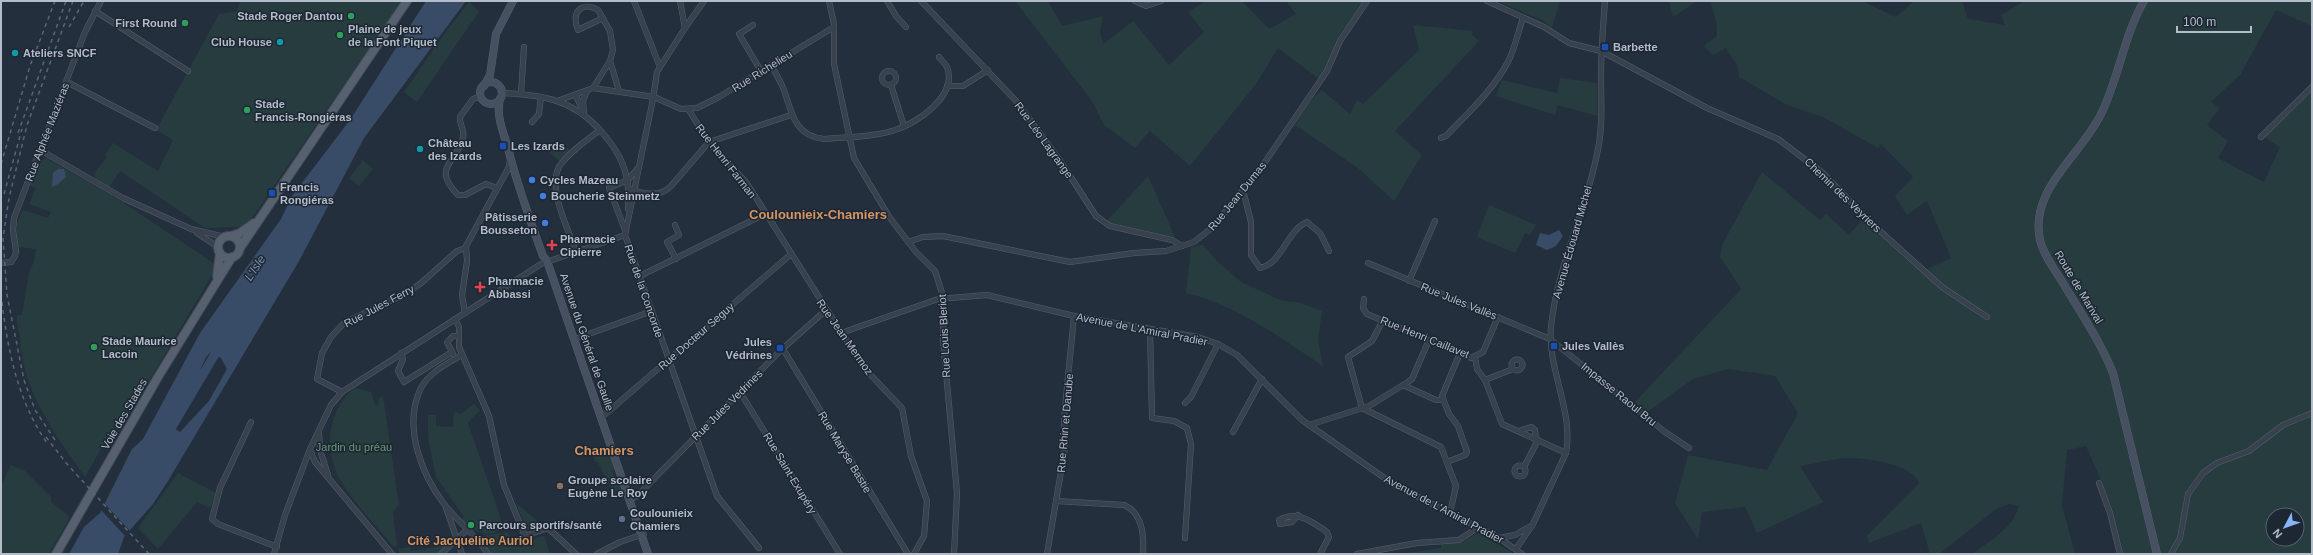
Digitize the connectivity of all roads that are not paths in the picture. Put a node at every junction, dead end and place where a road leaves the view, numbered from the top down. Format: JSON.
{"nodes":[{"id":1,"x":101,"y":1,"type":"edge"},
{"id":2,"x":407,"y":1,"type":"edge"},
{"id":3,"x":513,"y":1,"type":"edge"},
{"id":4,"x":634,"y":1,"type":"edge"},
{"id":5,"x":680,"y":1,"type":"edge"},
{"id":6,"x":704,"y":1,"type":"edge"},
{"id":7,"x":829,"y":1,"type":"edge"},
{"id":8,"x":888,"y":1,"type":"edge"},
{"id":9,"x":921,"y":1,"type":"edge"},
{"id":10,"x":1135,"y":1,"type":"edge"},
{"id":11,"x":1161,"y":1,"type":"edge"},
{"id":12,"x":1367,"y":1,"type":"edge"},
{"id":13,"x":1487,"y":1,"type":"edge"},
{"id":14,"x":1605,"y":1,"type":"edge"},
{"id":15,"x":2144,"y":1,"type":"edge"},
{"id":16,"x":95,"y":12,"type":"junction"},
{"id":17,"x":603,"y":18,"type":"junction"},
{"id":18,"x":1523,"y":18,"type":"junction"},
{"id":19,"x":754,"y":25,"type":"dead end"},
{"id":20,"x":834,"y":26,"type":"junction"},
{"id":21,"x":906,"y":27,"type":"dead end"},
{"id":22,"x":685,"y":28,"type":"junction"},
{"id":23,"x":524,"y":47,"type":"dead end"},
{"id":24,"x":493,"y":48,"type":"junction"},
{"id":25,"x":1601,"y":51,"type":"junction"},
{"id":26,"x":939,"y":57,"type":"dead end"},
{"id":27,"x":610,"y":60,"type":"junction"},
{"id":28,"x":771,"y":65,"type":"junction"},
{"id":29,"x":660,"y":67,"type":"junction"},
{"id":30,"x":988,"y":70,"type":"junction"},
{"id":31,"x":188,"y":71,"type":"dead end"},
{"id":32,"x":762,"y":71,"type":"junction"},
{"id":33,"x":67,"y":82,"type":"junction"},
{"id":34,"x":891,"y":85,"type":"dead end"},
{"id":35,"x":484,"y":86,"type":"junction"},
{"id":36,"x":948,"y":86,"type":"junction"},
{"id":37,"x":2312,"y":87,"type":"edge"},
{"id":38,"x":593,"y":88,"type":"junction"},
{"id":39,"x":587,"y":91,"type":"junction"},
{"id":40,"x":619,"y":91,"type":"junction"},
{"id":41,"x":500,"y":92,"type":"junction"},
{"id":42,"x":521,"y":94,"type":"junction"},
{"id":43,"x":481,"y":96,"type":"junction"},
{"id":44,"x":576,"y":96,"type":"junction"},
{"id":45,"x":541,"y":97,"type":"junction"},
{"id":46,"x":654,"y":97,"type":"junction"},
{"id":47,"x":560,"y":100,"type":"junction"},
{"id":48,"x":488,"y":104,"type":"junction"},
{"id":49,"x":688,"y":109,"type":"junction"},
{"id":50,"x":584,"y":114,"type":"junction"},
{"id":51,"x":791,"y":115,"type":"junction"},
{"id":52,"x":532,"y":122,"type":"dead end"},
{"id":53,"x":501,"y":125,"type":"junction"},
{"id":54,"x":904,"y":126,"type":"junction"},
{"id":55,"x":155,"y":128,"type":"dead end"},
{"id":56,"x":600,"y":130,"type":"junction"},
{"id":57,"x":849,"y":137,"type":"junction"},
{"id":58,"x":2261,"y":137,"type":"dead end"},
{"id":59,"x":1441,"y":138,"type":"dead end"},
{"id":60,"x":709,"y":142,"type":"junction"},
{"id":61,"x":40,"y":150,"type":"junction"},
{"id":62,"x":510,"y":155,"type":"junction"},
{"id":63,"x":639,"y":168,"type":"junction"},
{"id":64,"x":628,"y":180,"type":"junction"},
{"id":65,"x":498,"y":188,"type":"junction"},
{"id":66,"x":628,"y":188,"type":"junction"},
{"id":67,"x":1243,"y":190,"type":"junction"},
{"id":68,"x":635,"y":191,"type":"junction"},
{"id":69,"x":265,"y":211,"type":"junction"},
{"id":70,"x":765,"y":214,"type":"junction"},
{"id":71,"x":628,"y":216,"type":"junction"},
{"id":72,"x":1434,"y":220,"type":"dead end"},
{"id":73,"x":675,"y":225,"type":"dead end"},
{"id":74,"x":191,"y":229,"type":"junction"},
{"id":75,"x":625,"y":233,"type":"junction"},
{"id":76,"x":228,"y":236,"type":"junction"},
{"id":77,"x":908,"y":242,"type":"junction"},
{"id":78,"x":1182,"y":246,"type":"junction"},
{"id":79,"x":240,"y":248,"type":"junction"},
{"id":80,"x":466,"y":248,"type":"junction"},
{"id":81,"x":1328,"y":251,"type":"dead end"},
{"id":82,"x":220,"y":252,"type":"junction"},
{"id":83,"x":576,"y":252,"type":"junction"},
{"id":84,"x":790,"y":255,"type":"junction"},
{"id":85,"x":232,"y":257,"type":"junction"},
{"id":86,"x":676,"y":259,"type":"junction"},
{"id":87,"x":547,"y":261,"type":"junction"},
{"id":88,"x":1,"y":263,"type":"edge"},
{"id":89,"x":1368,"y":263,"type":"dead end"},
{"id":90,"x":640,"y":276,"type":"junction"},
{"id":91,"x":1409,"y":281,"type":"junction"},
{"id":92,"x":213,"y":288,"type":"junction"},
{"id":93,"x":944,"y":299,"type":"junction"},
{"id":94,"x":1364,"y":299,"type":"dead end"},
{"id":95,"x":826,"y":310,"type":"junction"},
{"id":96,"x":652,"y":311,"type":"junction"},
{"id":97,"x":465,"y":313,"type":"junction"},
{"id":98,"x":1074,"y":316,"type":"junction"},
{"id":99,"x":1498,"y":317,"type":"junction"},
{"id":100,"x":1987,"y":317,"type":"dead end"},
{"id":101,"x":455,"y":319,"type":"junction"},
{"id":102,"x":1385,"y":322,"type":"junction"},
{"id":103,"x":1150,"y":328,"type":"junction"},
{"id":104,"x":841,"y":333,"type":"junction"},
{"id":105,"x":458,"y":336,"type":"junction"},
{"id":106,"x":575,"y":339,"type":"junction"},
{"id":107,"x":1550,"y":339,"type":"junction"},
{"id":108,"x":1429,"y":340,"type":"junction"},
{"id":109,"x":1218,"y":344,"type":"junction"},
{"id":110,"x":783,"y":348,"type":"junction"},
{"id":111,"x":452,"y":352,"type":"junction"},
{"id":112,"x":402,"y":353,"type":"junction"},
{"id":113,"x":1460,"y":353,"type":"junction"},
{"id":114,"x":462,"y":355,"type":"junction"},
{"id":115,"x":1475,"y":357,"type":"junction"},
{"id":116,"x":456,"y":358,"type":"junction"},
{"id":117,"x":668,"y":360,"type":"junction"},
{"id":118,"x":1513,"y":369,"type":"dead end"},
{"id":119,"x":1262,"y":379,"type":"junction"},
{"id":120,"x":1485,"y":380,"type":"junction"},
{"id":121,"x":1403,"y":385,"type":"junction"},
{"id":122,"x":342,"y":392,"type":"junction"},
{"id":123,"x":740,"y":392,"type":"junction"},
{"id":124,"x":1443,"y":400,"type":"junction"},
{"id":125,"x":1185,"y":403,"type":"dead end"},
{"id":126,"x":1362,"y":408,"type":"junction"},
{"id":127,"x":2312,"y":413,"type":"edge"},
{"id":128,"x":602,"y":417,"type":"junction"},
{"id":129,"x":251,"y":422,"type":"dead end"},
{"id":130,"x":1309,"y":425,"type":"junction"},
{"id":131,"x":319,"y":431,"type":"junction"},
{"id":132,"x":1519,"y":431,"type":"junction"},
{"id":133,"x":1233,"y":432,"type":"dead end"},
{"id":134,"x":695,"y":437,"type":"junction"},
{"id":135,"x":1537,"y":440,"type":"junction"},
{"id":136,"x":1689,"y":448,"type":"dead end"},
{"id":137,"x":310,"y":449,"type":"junction"},
{"id":138,"x":320,"y":450,"type":"junction"},
{"id":139,"x":1566,"y":453,"type":"junction"},
{"id":140,"x":315,"y":462,"type":"junction"},
{"id":141,"x":1447,"y":462,"type":"junction"},
{"id":142,"x":303,"y":466,"type":"junction"},
{"id":143,"x":1524,"y":467,"type":"dead end"},
{"id":144,"x":333,"y":483,"type":"junction"},
{"id":145,"x":2099,"y":483,"type":"dead end"},
{"id":146,"x":630,"y":499,"type":"junction"},
{"id":147,"x":1056,"y":501,"type":"junction"},
{"id":148,"x":444,"y":504,"type":"junction"},
{"id":149,"x":1450,"y":513,"type":"junction"},
{"id":150,"x":1298,"y":515,"type":"dead end"},
{"id":151,"x":1533,"y":524,"type":"junction"},
{"id":152,"x":1477,"y":528,"type":"junction"},
{"id":153,"x":468,"y":529,"type":"junction"},
{"id":154,"x":643,"y":534,"type":"junction"},
{"id":155,"x":1185,"y":538,"type":"dead end"},
{"id":156,"x":1499,"y":538,"type":"junction"},
{"id":157,"x":457,"y":540,"type":"junction"},
{"id":158,"x":276,"y":547,"type":"junction"},
{"id":159,"x":759,"y":548,"type":"dead end"},
{"id":160,"x":1516,"y":549,"type":"junction"},
{"id":161,"x":56,"y":554,"type":"edge"},
{"id":162,"x":274,"y":554,"type":"edge"},
{"id":163,"x":392,"y":554,"type":"edge"},
{"id":164,"x":441,"y":554,"type":"edge"},
{"id":165,"x":462,"y":554,"type":"edge"},
{"id":166,"x":488,"y":554,"type":"edge"},
{"id":167,"x":576,"y":554,"type":"edge"},
{"id":168,"x":597,"y":554,"type":"edge"},
{"id":169,"x":650,"y":554,"type":"edge"},
{"id":170,"x":840,"y":554,"type":"edge"},
{"id":171,"x":908,"y":554,"type":"edge"},
{"id":172,"x":914,"y":554,"type":"edge"},
{"id":173,"x":954,"y":554,"type":"edge"},
{"id":174,"x":1047,"y":554,"type":"edge"},
{"id":175,"x":1143,"y":554,"type":"edge"},
{"id":176,"x":1322,"y":554,"type":"edge"},
{"id":177,"x":1357,"y":554,"type":"edge"},
{"id":178,"x":1522,"y":554,"type":"edge"},
{"id":179,"x":2120,"y":554,"type":"edge"},
{"id":180,"x":2157,"y":554,"type":"edge"},
{"id":181,"x":2172,"y":554,"type":"edge"}],
"edges":[{"from":1,"to":16,"type":"street","name":"Rue Alphée Maziéras"},
{"from":2,"to":69,"type":"main road"},
{"from":3,"to":24,"type":"main road"},
{"from":4,"to":29,"type":"street"},
{"from":5,"to":22,"type":"street"},
{"from":6,"to":22,"type":"street"},
{"from":7,"to":20,"type":"street","name":"Rue Louis Bleriot"},
{"from":8,"to":21,"type":"street"},
{"from":9,"to":30,"type":"street","name":"Rue Léo Lagrange"},
{"from":10,"to":11,"type":"street"},
{"from":12,"to":67,"type":"street","name":"Rue Jean Dumas"},
{"from":13,"to":18,"type":"street","name":"Chemin des Veyriers"},
{"from":14,"to":25,"type":"street","name":"Avenue Édouard Michel"},
{"from":15,"to":180,"type":"main road","name":"Route de Marival"},
{"from":16,"to":31,"type":"street"},
{"from":16,"to":33,"type":"street","name":"Rue Alphée Maziéras"},
{"from":17,"to":17,"type":"street"},
{"from":17,"to":27,"type":"street"},
{"from":18,"to":25,"type":"street","name":"Chemin des Veyriers"},
{"from":18,"to":59,"type":"street"},
{"from":19,"to":32,"type":"street"},
{"from":20,"to":28,"type":"street","name":"Rue Richelieu"},
{"from":20,"to":57,"type":"street","name":"Rue Louis Bleriot"},
{"from":22,"to":29,"type":"street"},
{"from":23,"to":42,"type":"street"},
{"from":24,"to":35,"type":"main road"},
{"from":24,"to":41,"type":"main road"},
{"from":25,"to":100,"type":"street","name":"Chemin des Veyriers"},
{"from":25,"to":107,"type":"street","name":"Avenue Édouard Michel"},
{"from":26,"to":36,"type":"street"},
{"from":27,"to":38,"type":"street"},
{"from":27,"to":40,"type":"street"},
{"from":28,"to":32,"type":"street","name":"Rue Richelieu"},
{"from":28,"to":51,"type":"street"},
{"from":29,"to":46,"type":"street"},
{"from":30,"to":36,"type":"street"},
{"from":30,"to":78,"type":"street","name":"Rue Léo Lagrange"},
{"from":32,"to":49,"type":"street","name":"Rue Richelieu"},
{"from":33,"to":55,"type":"street"},
{"from":33,"to":61,"type":"street","name":"Rue Alphée Maziéras"},
{"from":34,"to":54,"type":"street"},
{"from":35,"to":41,"type":"main road"},
{"from":35,"to":43,"type":"main road"},
{"from":36,"to":54,"type":"street"},
{"from":37,"to":58,"type":"street"},
{"from":38,"to":39,"type":"street"},
{"from":38,"to":40,"type":"street"},
{"from":39,"to":44,"type":"street"},
{"from":39,"to":50,"type":"street"},
{"from":40,"to":46,"type":"street"},
{"from":41,"to":42,"type":"street"},
{"from":41,"to":48,"type":"main road"},
{"from":41,"to":53,"type":"main road"},
{"from":42,"to":45,"type":"street"},
{"from":43,"to":48,"type":"main road"},
{"from":43,"to":65,"type":"street"},
{"from":44,"to":47,"type":"street"},
{"from":44,"to":50,"type":"street"},
{"from":45,"to":47,"type":"street"},
{"from":45,"to":52,"type":"street"},
{"from":46,"to":49,"type":"street"},
{"from":46,"to":63,"type":"street"},
{"from":47,"to":50,"type":"street"},
{"from":48,"to":53,"type":"main road"},
{"from":49,"to":60,"type":"street","name":"Rue Henri Farman"},
{"from":50,"to":56,"type":"street"},
{"from":51,"to":57,"type":"street"},
{"from":51,"to":60,"type":"street"},
{"from":53,"to":62,"type":"main road"},
{"from":54,"to":57,"type":"street"},
{"from":56,"to":64,"type":"street"},
{"from":56,"to":83,"type":"street"},
{"from":57,"to":77,"type":"street","name":"Rue Louis Bleriot"},
{"from":60,"to":68,"type":"street"},
{"from":60,"to":70,"type":"street","name":"Rue Henri Farman"},
{"from":61,"to":74,"type":"street"},
{"from":61,"to":88,"type":"street","name":"Rue Alphée Maziéras"},
{"from":62,"to":65,"type":"street"},
{"from":62,"to":87,"type":"main road","name":"Avenue du Général de Gaulle"},
{"from":63,"to":64,"type":"street"},
{"from":63,"to":68,"type":"street"},
{"from":64,"to":66,"type":"street"},
{"from":64,"to":75,"type":"street","name":"Rue de la Concorde"},
{"from":65,"to":80,"type":"street"},
{"from":66,"to":68,"type":"street"},
{"from":66,"to":71,"type":"street"},
{"from":67,"to":78,"type":"street","name":"Rue Jean Dumas"},
{"from":67,"to":81,"type":"street"},
{"from":68,"to":71,"type":"street"},
{"from":69,"to":76,"type":"main road"},
{"from":69,"to":79,"type":"main road"},
{"from":70,"to":84,"type":"street","name":"Rue Jean Mermoz"},
{"from":70,"to":86,"type":"street"},
{"from":71,"to":75,"type":"street"},
{"from":72,"to":91,"type":"street"},
{"from":73,"to":86,"type":"street"},
{"from":74,"to":76,"type":"street"},
{"from":74,"to":82,"type":"street"},
{"from":75,"to":83,"type":"street"},
{"from":75,"to":90,"type":"street","name":"Rue de la Concorde"},
{"from":76,"to":79,"type":"main road"},
{"from":76,"to":82,"type":"main road"},
{"from":77,"to":78,"type":"street","name":"Rue Jean Dumas"},
{"from":77,"to":93,"type":"street","name":"Rue Louis Bleriot"},
{"from":79,"to":85,"type":"main road"},
{"from":80,"to":97,"type":"street"},
{"from":80,"to":122,"type":"street","name":"Rue Jules Ferry"},
{"from":82,"to":85,"type":"main road"},
{"from":82,"to":92,"type":"main road","name":"Voie des Stades"},
{"from":83,"to":87,"type":"street"},
{"from":84,"to":95,"type":"street","name":"Rue Jean Mermoz"},
{"from":84,"to":117,"type":"street","name":"Rue Docteur Seguy"},
{"from":85,"to":92,"type":"main road","name":"Voie des Stades"},
{"from":86,"to":90,"type":"street"},
{"from":87,"to":97,"type":"street"},
{"from":87,"to":106,"type":"main road","name":"Avenue du Général de Gaulle"},
{"from":89,"to":91,"type":"street","name":"Rue Jules Vallès"},
{"from":90,"to":96,"type":"street","name":"Rue de la Concorde"},
{"from":91,"to":99,"type":"street","name":"Rue Jules Vallès"},
{"from":92,"to":161,"type":"main road","name":"Voie des Stades"},
{"from":93,"to":98,"type":"street","name":"Avenue de L'Amiral Pradier"},
{"from":93,"to":104,"type":"street","name":"Avenue de L'Amiral Pradier"},
{"from":93,"to":173,"type":"street","name":"Rue Louis Bleriot"},
{"from":94,"to":102,"type":"street","name":"Rue Henri Caillavet"},
{"from":95,"to":104,"type":"street","name":"Rue Jean Mermoz"},
{"from":95,"to":110,"type":"street","name":"Rue Jules Vedrines"},
{"from":96,"to":106,"type":"street"},
{"from":96,"to":117,"type":"street","name":"Rue de la Concorde"},
{"from":97,"to":101,"type":"street"},
{"from":98,"to":103,"type":"street","name":"Avenue de L'Amiral Pradier"},
{"from":98,"to":147,"type":"street","name":"Rue Rhin et Danube"},
{"from":99,"to":107,"type":"street","name":"Rue Jules Vallès"},
{"from":99,"to":115,"type":"street","name":"Rue Henri Caillavet"},
{"from":101,"to":105,"type":"street"},
{"from":101,"to":112,"type":"street"},
{"from":102,"to":108,"type":"street","name":"Rue Henri Caillavet"},
{"from":102,"to":126,"type":"street"},
{"from":103,"to":109,"type":"street","name":"Avenue de L'Amiral Pradier"},
{"from":103,"to":155,"type":"street"},
{"from":104,"to":172,"type":"street","name":"Rue Jean Mermoz"},
{"from":105,"to":111,"type":"street"},
{"from":105,"to":114,"type":"street"},
{"from":106,"to":128,"type":"main road","name":"Avenue du Général de Gaulle"},
{"from":107,"to":136,"type":"street","name":"Impasse Raoul Bru"},
{"from":107,"to":139,"type":"street","name":"Avenue Édouard Michel"},
{"from":108,"to":113,"type":"street","name":"Rue Henri Caillavet"},
{"from":108,"to":121,"type":"street"},
{"from":109,"to":119,"type":"street","name":"Avenue de L'Amiral Pradier"},
{"from":109,"to":125,"type":"street"},
{"from":110,"to":123,"type":"street","name":"Rue Jules Vedrines"},
{"from":110,"to":171,"type":"street","name":"Rue Maryse Bastie"},
{"from":111,"to":112,"type":"street"},
{"from":111,"to":116,"type":"street"},
{"from":112,"to":122,"type":"street"},
{"from":113,"to":115,"type":"street","name":"Rue Henri Caillavet"},
{"from":113,"to":124,"type":"street"},
{"from":114,"to":116,"type":"street"},
{"from":114,"to":167,"type":"street"},
{"from":115,"to":120,"type":"street"},
{"from":116,"to":148,"type":"street"},
{"from":117,"to":128,"type":"street","name":"Rue Docteur Seguy"},
{"from":117,"to":134,"type":"street","name":"Rue de la Concorde"},
{"from":118,"to":120,"type":"street"},
{"from":119,"to":130,"type":"street","name":"Avenue de L'Amiral Pradier"},
{"from":119,"to":133,"type":"street"},
{"from":120,"to":132,"type":"street"},
{"from":121,"to":124,"type":"street"},
{"from":121,"to":126,"type":"street"},
{"from":122,"to":131,"type":"street"},
{"from":123,"to":134,"type":"street","name":"Rue Jules Vedrines"},
{"from":123,"to":170,"type":"street","name":"Rue Saint-Exupéry"},
{"from":124,"to":141,"type":"street"},
{"from":126,"to":130,"type":"street"},
{"from":126,"to":141,"type":"street"},
{"from":127,"to":181,"type":"street"},
{"from":128,"to":146,"type":"main road","name":"Avenue du Général de Gaulle"},
{"from":129,"to":158,"type":"street"},
{"from":130,"to":149,"type":"street","name":"Avenue de L'Amiral Pradier"},
{"from":131,"to":137,"type":"street"},
{"from":131,"to":138,"type":"street"},
{"from":132,"to":135,"type":"street"},
{"from":132,"to":135,"type":"street"},
{"from":134,"to":146,"type":"street","name":"Rue Jules Vedrines"},
{"from":134,"to":159,"type":"street","name":"Rue de la Concorde"},
{"from":135,"to":139,"type":"street"},
{"from":135,"to":143,"type":"street"},
{"from":137,"to":138,"type":"street"},
{"from":137,"to":140,"type":"street"},
{"from":137,"to":142,"type":"street"},
{"from":138,"to":144,"type":"street"},
{"from":139,"to":151,"type":"street","name":"Avenue Édouard Michel"},
{"from":140,"to":142,"type":"street"},
{"from":140,"to":144,"type":"street"},
{"from":141,"to":149,"type":"street"},
{"from":142,"to":158,"type":"street"},
{"from":144,"to":163,"type":"street"},
{"from":145,"to":179,"type":"street"},
{"from":146,"to":154,"type":"main road","name":"Avenue du Général de Gaulle"},
{"from":147,"to":174,"type":"street","name":"Rue Rhin et Danube"},
{"from":147,"to":175,"type":"street"},
{"from":148,"to":153,"type":"street"},
{"from":148,"to":157,"type":"street"},
{"from":149,"to":152,"type":"street","name":"Avenue de L'Amiral Pradier"},
{"from":150,"to":176,"type":"street"},
{"from":151,"to":156,"type":"street"},
{"from":151,"to":160,"type":"street","name":"Avenue Édouard Michel"},
{"from":152,"to":156,"type":"street","name":"Avenue de L'Amiral Pradier"},
{"from":152,"to":177,"type":"street"},
{"from":153,"to":157,"type":"street"},
{"from":153,"to":166,"type":"street"},
{"from":154,"to":168,"type":"street"},
{"from":154,"to":169,"type":"main road","name":"Avenue du Général de Gaulle"},
{"from":156,"to":160,"type":"street","name":"Avenue de L'Amiral Pradier"},
{"from":157,"to":164,"type":"street"},
{"from":157,"to":165,"type":"street"},
{"from":158,"to":162,"type":"street"},
{"from":160,"to":178,"type":"street","name":"Avenue de L'Amiral Pradier"}]}
